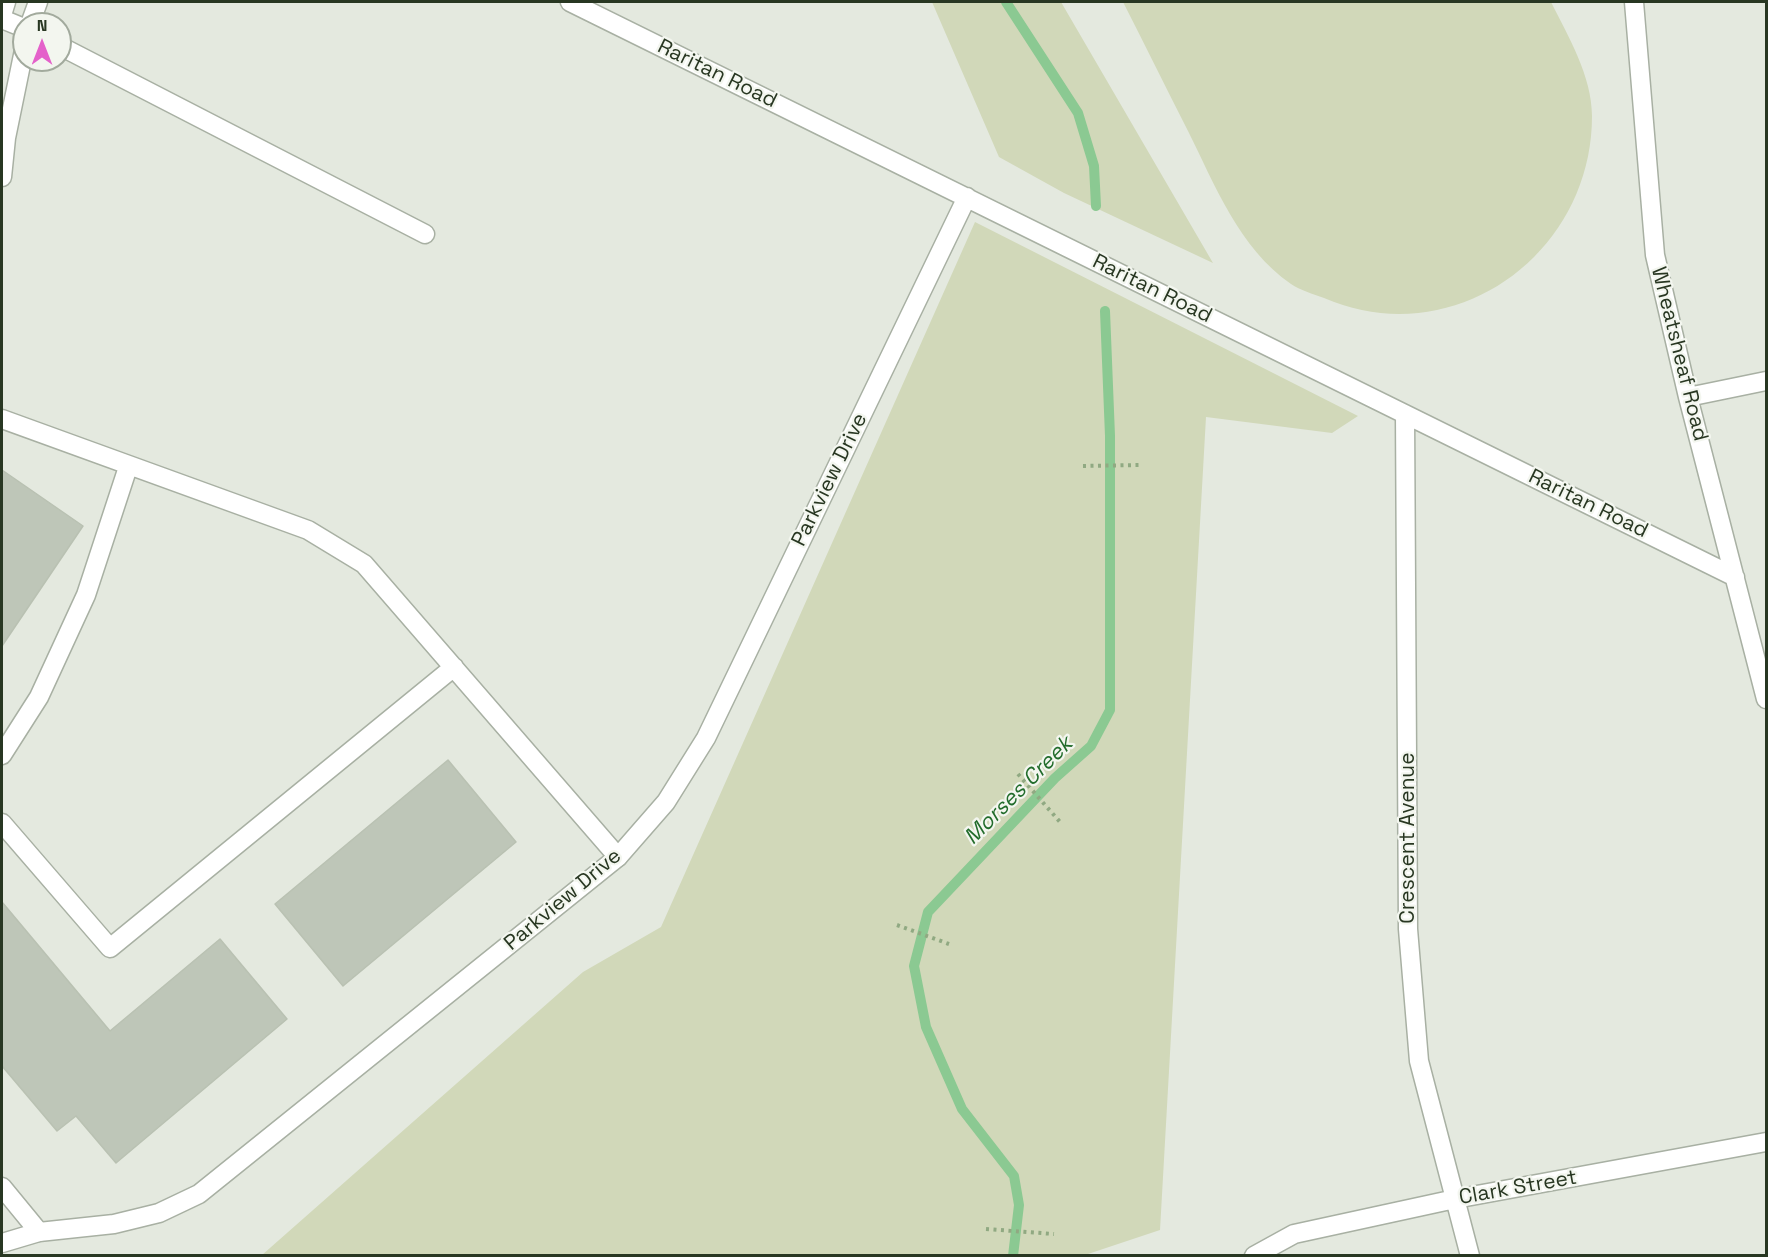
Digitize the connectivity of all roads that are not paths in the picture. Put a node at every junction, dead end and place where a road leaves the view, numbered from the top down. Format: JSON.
{"nodes":[{"id":1,"x":6,"y":2,"type":"edge"},
{"id":2,"x":570,"y":2,"type":"edge"},
{"id":3,"x":1634,"y":2,"type":"edge"},
{"id":4,"x":2,"y":17,"type":"edge"},
{"id":5,"x":72,"y":52,"type":"edge"},
{"id":6,"x":20,"y":72,"type":"edge"},
{"id":7,"x":2,"y":177,"type":"edge"},
{"id":8,"x":967,"y":197,"type":"junction"},
{"id":9,"x":425,"y":234,"type":"dead end"},
{"id":10,"x":1767,"y":381,"type":"edge"},
{"id":11,"x":1688,"y":397,"type":"junction"},
{"id":12,"x":1405,"y":414,"type":"junction"},
{"id":13,"x":2,"y":419,"type":"edge"},
{"id":14,"x":128,"y":467,"type":"junction"},
{"id":15,"x":1735,"y":577,"type":"junction"},
{"id":16,"x":454,"y":668,"type":"junction"},
{"id":17,"x":1767,"y":699,"type":"edge"},
{"id":18,"x":2,"y":755,"type":"edge"},
{"id":19,"x":2,"y":823,"type":"edge"},
{"id":20,"x":618,"y":857,"type":"junction"},
{"id":21,"x":1767,"y":1142,"type":"edge"},
{"id":22,"x":2,"y":1187,"type":"edge"},
{"id":23,"x":1455,"y":1199,"type":"junction"},
{"id":24,"x":39,"y":1232,"type":"junction"},
{"id":25,"x":2,"y":1243,"type":"edge"},
{"id":26,"x":1254,"y":1256,"type":"edge"},
{"id":27,"x":1470,"y":1256,"type":"edge"}],
"edges":[{"from":1,"to":4,"type":"street"},
{"from":2,"to":8,"type":"street","name":"Raritan Road"},
{"from":3,"to":11,"type":"street","name":"Wheatsheaf Road"},
{"from":5,"to":9,"type":"street"},
{"from":6,"to":7,"type":"street"},
{"from":8,"to":12,"type":"street","name":"Raritan Road"},
{"from":8,"to":20,"type":"street","name":"Parkview Drive"},
{"from":10,"to":11,"type":"street"},
{"from":11,"to":15,"type":"street","name":"Wheatsheaf Road"},
{"from":12,"to":15,"type":"street","name":"Raritan Road"},
{"from":12,"to":23,"type":"street","name":"Crescent Avenue"},
{"from":13,"to":14,"type":"street"},
{"from":14,"to":16,"type":"street"},
{"from":14,"to":18,"type":"street"},
{"from":15,"to":17,"type":"street","name":"Wheatsheaf Road"},
{"from":16,"to":19,"type":"street"},
{"from":16,"to":20,"type":"street"},
{"from":20,"to":24,"type":"street","name":"Parkview Drive"},
{"from":21,"to":23,"type":"street","name":"Clark Street"},
{"from":22,"to":24,"type":"street"},
{"from":23,"to":26,"type":"street","name":"Clark Street"},
{"from":23,"to":27,"type":"street","name":"Crescent Avenue"},
{"from":24,"to":25,"type":"street","name":"Parkview Drive"}]}
